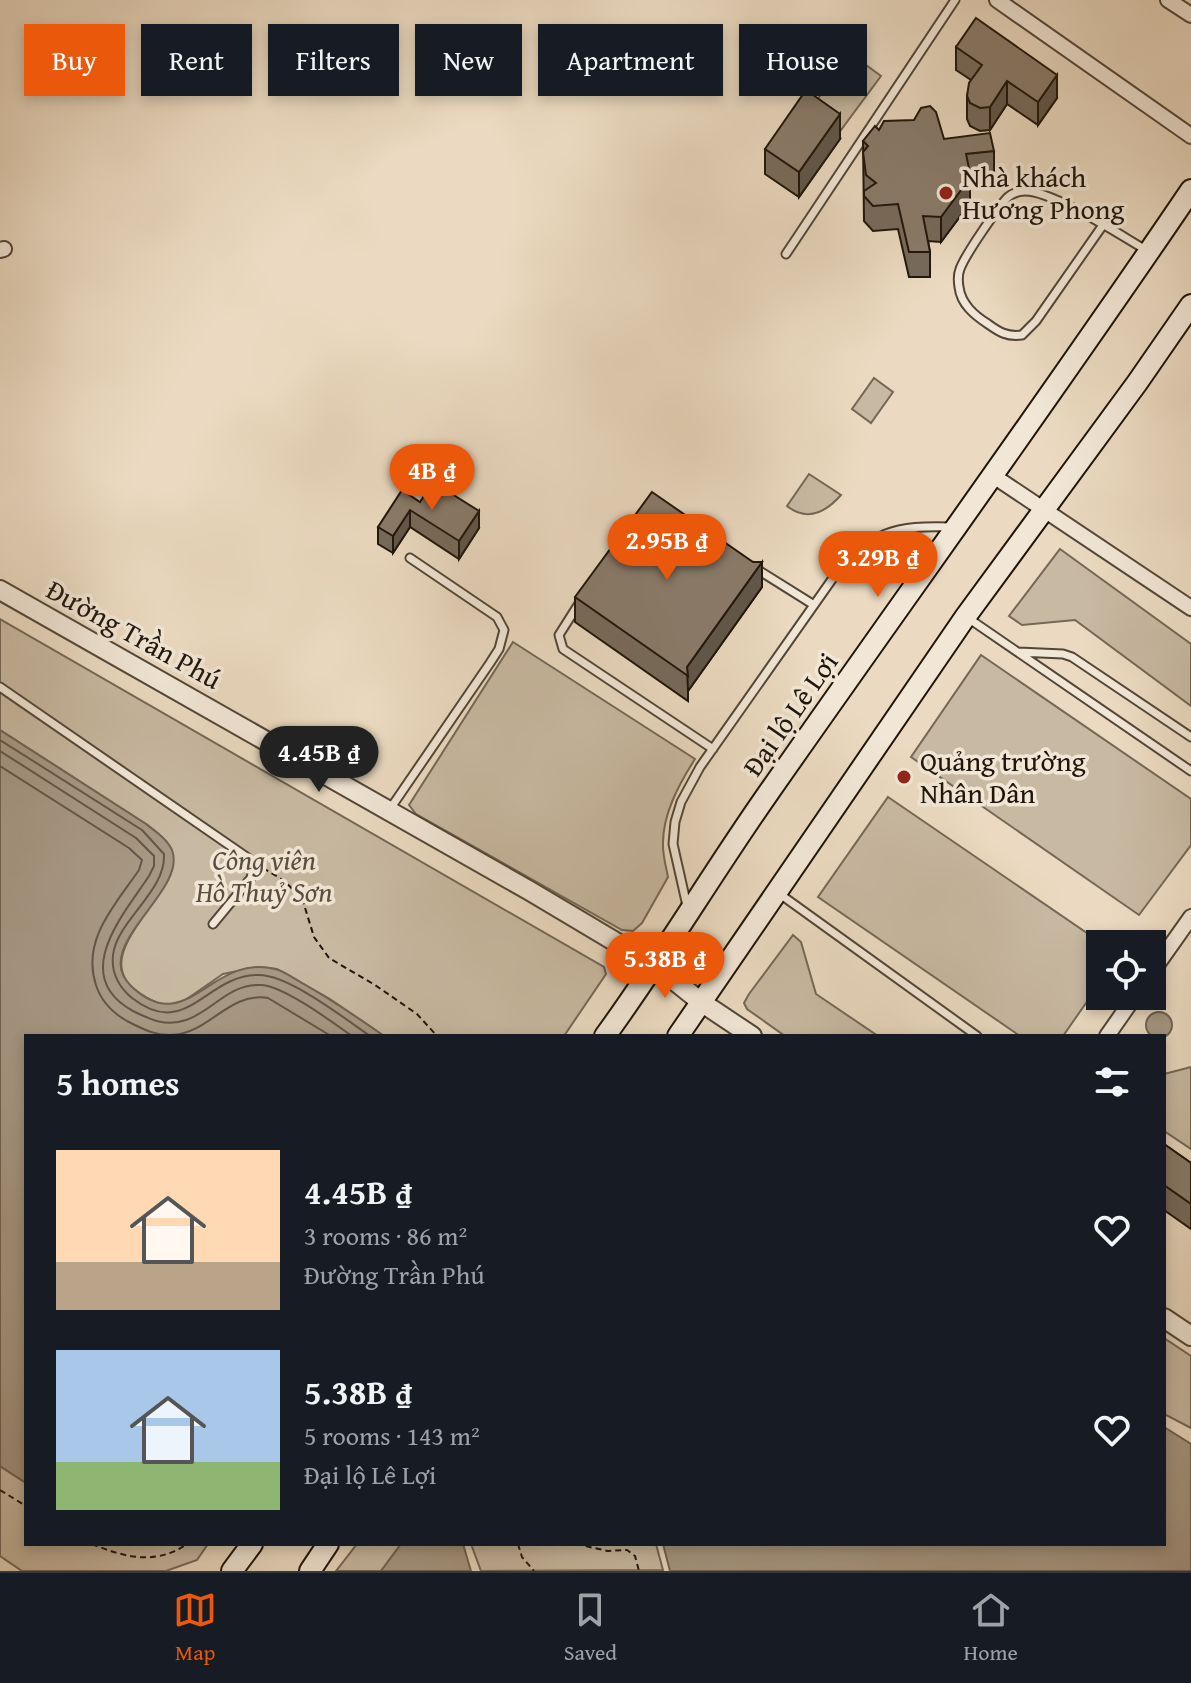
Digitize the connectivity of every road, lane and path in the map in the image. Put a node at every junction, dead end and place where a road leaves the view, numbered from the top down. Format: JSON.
{"nodes":[{"id":1,"x":955,"y":0,"type":"edge"},
{"id":2,"x":997,"y":0,"type":"edge"},
{"id":3,"x":1168,"y":0,"type":"edge"},
{"id":4,"x":1191,"y":15,"type":"edge"},
{"id":5,"x":1191,"y":136,"type":"edge"},
{"id":6,"x":1191,"y":190,"type":"edge"},
{"id":7,"x":1103,"y":225,"type":"junction"},
{"id":8,"x":1149,"y":252,"type":"junction"},
{"id":9,"x":786,"y":254,"type":"dead end"},
{"id":10,"x":1191,"y":305,"type":"edge"},
{"id":11,"x":992,"y":475,"type":"junction"},
{"id":12,"x":1046,"y":509,"type":"junction"},
{"id":13,"x":955,"y":527,"type":"junction"},
{"id":14,"x":410,"y":558,"type":"dead end"},
{"id":15,"x":747,"y":563,"type":"edge"},
{"id":16,"x":0,"y":590,"type":"edge"},
{"id":17,"x":579,"y":603,"type":"edge"},
{"id":18,"x":814,"y":605,"type":"junction"},
{"id":19,"x":1191,"y":608,"type":"edge"},
{"id":20,"x":966,"y":616,"type":"junction"},
{"id":21,"x":1015,"y":652,"type":"junction"},
{"id":22,"x":0,"y":687,"type":"edge"},
{"id":23,"x":1191,"y":737,"type":"edge"},
{"id":24,"x":713,"y":749,"type":"junction"},
{"id":25,"x":1191,"y":771,"type":"edge"},
{"id":26,"x":389,"y":811,"type":"junction"},
{"id":27,"x":258,"y":865,"type":"dead end"},
{"id":28,"x":776,"y":890,"type":"junction"},
{"id":29,"x":688,"y":912,"type":"junction"},
{"id":30,"x":1191,"y":917,"type":"edge"},
{"id":31,"x":213,"y":924,"type":"dead end"},
{"id":32,"x":1166,"y":952,"type":"edge"},
{"id":33,"x":656,"y":966,"type":"junction"},
{"id":34,"x":701,"y":1002,"type":"junction"},
{"id":35,"x":1125,"y":1010,"type":"edge"},
{"id":36,"x":435,"y":1034,"type":"edge"},
{"id":37,"x":606,"y":1034,"type":"edge"},
{"id":38,"x":679,"y":1034,"type":"edge"},
{"id":39,"x":749,"y":1034,"type":"edge"},
{"id":40,"x":974,"y":1034,"type":"edge"},
{"id":41,"x":1108,"y":1034,"type":"edge"},
{"id":42,"x":1166,"y":1319,"type":"edge"},
{"id":43,"x":1191,"y":1336,"type":"edge"},
{"id":44,"x":0,"y":1490,"type":"edge"},
{"id":45,"x":24,"y":1505,"type":"edge"},
{"id":46,"x":97,"y":1546,"type":"edge"},
{"id":47,"x":183,"y":1546,"type":"edge"},
{"id":48,"x":251,"y":1546,"type":"edge"},
{"id":49,"x":327,"y":1546,"type":"edge"},
{"id":50,"x":519,"y":1546,"type":"edge"},
{"id":51,"x":585,"y":1546,"type":"edge"},
{"id":52,"x":232,"y":1571,"type":"edge"},
{"id":53,"x":310,"y":1571,"type":"edge"},
{"id":54,"x":534,"y":1571,"type":"edge"},
{"id":55,"x":639,"y":1571,"type":"edge"}],
"edges":[{"from":1,"to":9,"type":"lane"},
{"from":2,"to":5,"type":"street"},
{"from":3,"to":4,"type":"street"},
{"from":6,"to":8,"type":"main road","name":"Đại lộ Lê Lợi"},
{"from":7,"to":7,"type":"lane"},
{"from":7,"to":8,"type":"lane"},
{"from":8,"to":11,"type":"main road","name":"Đại lộ Lê Lợi"},
{"from":10,"to":12,"type":"main road"},
{"from":11,"to":12,"type":"street"},
{"from":11,"to":13,"type":"main road","name":"Đại lộ Lê Lợi"},
{"from":12,"to":19,"type":"street"},
{"from":12,"to":20,"type":"main road"},
{"from":13,"to":18,"type":"lane"},
{"from":13,"to":29,"type":"main road","name":"Đại lộ Lê Lợi"},
{"from":14,"to":26,"type":"lane"},
{"from":15,"to":18,"type":"lane"},
{"from":16,"to":26,"type":"street","name":"Đường Trần Phú"},
{"from":17,"to":24,"type":"lane"},
{"from":18,"to":24,"type":"lane"},
{"from":20,"to":21,"type":"lane"},
{"from":20,"to":28,"type":"main road"},
{"from":21,"to":23,"type":"lane"},
{"from":21,"to":25,"type":"lane"},
{"from":22,"to":31,"type":"lane"},
{"from":24,"to":29,"type":"lane"},
{"from":26,"to":33,"type":"street","name":"Đường Trần Phú"},
{"from":27,"to":36,"type":"path"},
{"from":28,"to":34,"type":"main road"},
{"from":28,"to":40,"type":"lane"},
{"from":29,"to":33,"type":"main road","name":"Đại lộ Lê Lợi"},
{"from":30,"to":32,"type":"street"},
{"from":33,"to":34,"type":"street","name":"Đường Trần Phú"},
{"from":33,"to":37,"type":"main road","name":"Đại lộ Lê Lợi"},
{"from":34,"to":38,"type":"main road"},
{"from":34,"to":39,"type":"street","name":"Đường Trần Phú"},
{"from":35,"to":41,"type":"street"},
{"from":42,"to":43,"type":"street"},
{"from":44,"to":45,"type":"path"},
{"from":46,"to":47,"type":"path"},
{"from":48,"to":52,"type":"main road"},
{"from":49,"to":53,"type":"main road"},
{"from":50,"to":54,"type":"path"},
{"from":51,"to":55,"type":"path"}]}
